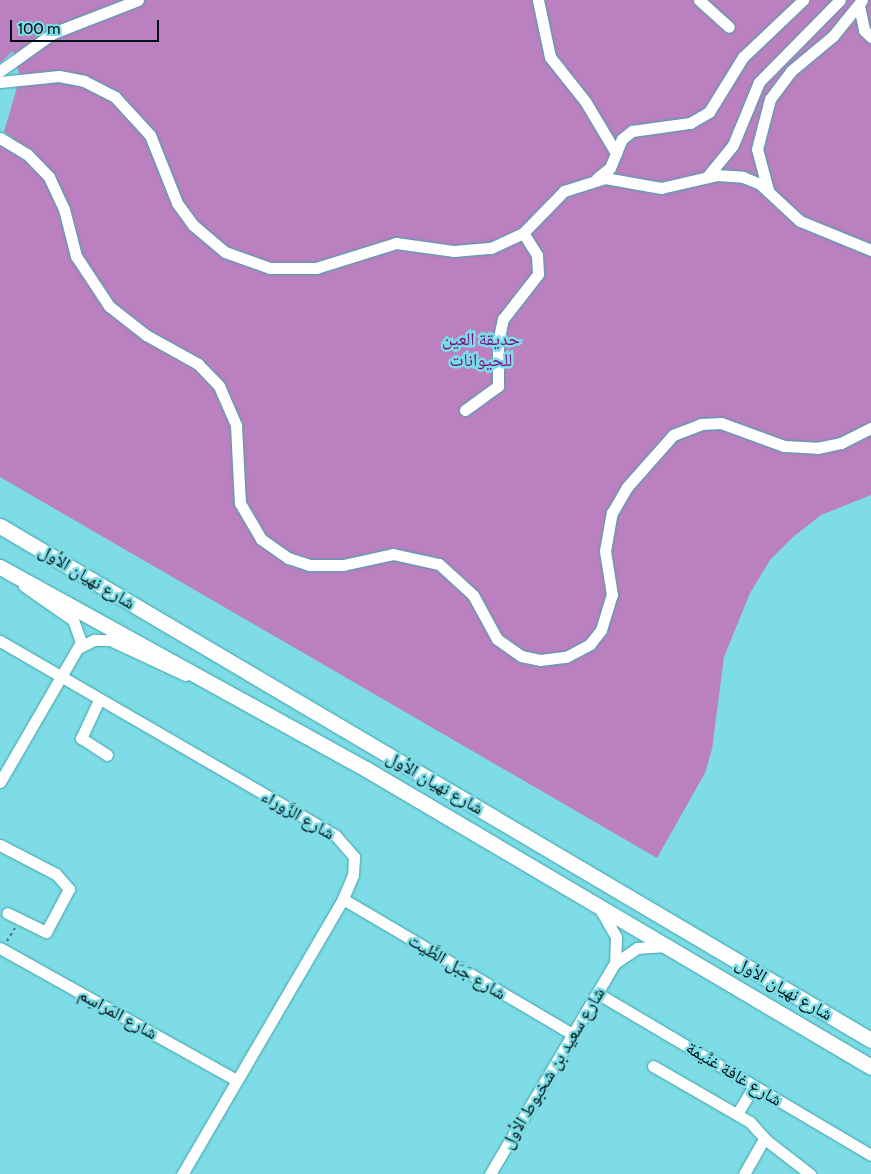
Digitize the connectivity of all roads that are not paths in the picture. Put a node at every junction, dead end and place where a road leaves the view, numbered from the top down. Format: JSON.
{"nodes":[{"id":1,"x":138,"y":0,"type":"edge"},
{"id":2,"x":538,"y":0,"type":"edge"},
{"id":3,"x":699,"y":0,"type":"edge"},
{"id":4,"x":803,"y":0,"type":"edge"},
{"id":5,"x":840,"y":0,"type":"edge"},
{"id":6,"x":860,"y":3,"type":"edge"},
{"id":7,"x":729,"y":27,"type":"dead end"},
{"id":8,"x":867,"y":33,"type":"edge"},
{"id":9,"x":871,"y":48,"type":"edge"},
{"id":10,"x":0,"y":71,"type":"edge"},
{"id":11,"x":0,"y":82,"type":"edge"},
{"id":12,"x":0,"y":138,"type":"edge"},
{"id":13,"x":615,"y":156,"type":"junction"},
{"id":14,"x":707,"y":177,"type":"junction"},
{"id":15,"x":597,"y":178,"type":"junction"},
{"id":16,"x":632,"y":182,"type":"junction"},
{"id":17,"x":769,"y":192,"type":"junction"},
{"id":18,"x":523,"y":232,"type":"junction"},
{"id":19,"x":871,"y":250,"type":"edge"},
{"id":20,"x":465,"y":410,"type":"dead end"},
{"id":21,"x":871,"y":428,"type":"edge"},
{"id":22,"x":2,"y":528,"type":"edge"},
{"id":23,"x":5,"y":570,"type":"edge"},
{"id":24,"x":0,"y":641,"type":"edge"},
{"id":25,"x":80,"y":648,"type":"junction"},
{"id":26,"x":61,"y":679,"type":"junction"},
{"id":27,"x":206,"y":679,"type":"junction"},
{"id":28,"x":98,"y":702,"type":"junction"},
{"id":29,"x":107,"y":755,"type":"dead end"},
{"id":30,"x":0,"y":782,"type":"edge"},
{"id":31,"x":0,"y":845,"type":"edge"},
{"id":32,"x":343,"y":899,"type":"junction"},
{"id":33,"x":596,"y":905,"type":"junction"},
{"id":34,"x":7,"y":913,"type":"dead end"},
{"id":35,"x":663,"y":946,"type":"junction"},
{"id":36,"x":1,"y":949,"type":"edge"},
{"id":37,"x":615,"y":963,"type":"junction"},
{"id":38,"x":597,"y":993,"type":"junction"},
{"id":39,"x":572,"y":1034,"type":"junction"},
{"id":40,"x":871,"y":1040,"type":"edge"},
{"id":41,"x":653,"y":1066,"type":"dead end"},
{"id":42,"x":871,"y":1067,"type":"edge"},
{"id":43,"x":236,"y":1080,"type":"junction"},
{"id":44,"x":754,"y":1086,"type":"junction"},
{"id":45,"x":737,"y":1114,"type":"junction"},
{"id":46,"x":764,"y":1139,"type":"junction"},
{"id":47,"x":871,"y":1155,"type":"edge"},
{"id":48,"x":182,"y":1174,"type":"edge"},
{"id":49,"x":490,"y":1174,"type":"edge"},
{"id":50,"x":744,"y":1174,"type":"edge"},
{"id":51,"x":810,"y":1174,"type":"edge"}],
"edges":[{"from":1,"to":10,"type":"street"},
{"from":2,"to":13,"type":"street"},
{"from":3,"to":7,"type":"street"},
{"from":4,"to":13,"type":"street"},
{"from":5,"to":14,"type":"street"},
{"from":6,"to":8,"type":"street"},
{"from":6,"to":17,"type":"street"},
{"from":8,"to":9,"type":"street"},
{"from":11,"to":18,"type":"street"},
{"from":12,"to":21,"type":"street"},
{"from":13,"to":15,"type":"street"},
{"from":13,"to":16,"type":"street"},
{"from":14,"to":16,"type":"street"},
{"from":14,"to":17,"type":"street"},
{"from":15,"to":16,"type":"street"},
{"from":15,"to":18,"type":"street"},
{"from":17,"to":19,"type":"street"},
{"from":18,"to":20,"type":"street"},
{"from":22,"to":40,"type":"main road","name":"شارع نهيان الأول"},
{"from":23,"to":25,"type":"street"},
{"from":23,"to":27,"type":"main road","name":"شارع نهيان الأول"},
{"from":24,"to":26,"type":"street","name":"شارع الزَّوراء"},
{"from":25,"to":26,"type":"street"},
{"from":25,"to":27,"type":"street"},
{"from":26,"to":28,"type":"street","name":"شارع الزَّوراء"},
{"from":26,"to":30,"type":"street"},
{"from":27,"to":33,"type":"main road","name":"شارع نهيان الأول"},
{"from":28,"to":29,"type":"street"},
{"from":28,"to":32,"type":"street","name":"شارع الزَّوراء"},
{"from":31,"to":34,"type":"street"},
{"from":32,"to":39,"type":"street","name":"شارع جَبَل الظَّيت"},
{"from":32,"to":43,"type":"street","name":"شارع الزَّوراء"},
{"from":33,"to":35,"type":"main road","name":"شارع نهيان الأول"},
{"from":33,"to":37,"type":"street"},
{"from":35,"to":37,"type":"street","name":"شارع سعيد بن شخبوط الأول"},
{"from":35,"to":42,"type":"main road","name":"شارع نهيان الأول"},
{"from":36,"to":43,"type":"street","name":"شارع المَراسِم"},
{"from":37,"to":38,"type":"street","name":"شارع سعيد بن شخبوط الأول"},
{"from":38,"to":39,"type":"street","name":"شارع سعيد بن شخبوط الأول"},
{"from":38,"to":44,"type":"street","name":"شارع غافة غنَّيمَة"},
{"from":39,"to":49,"type":"street","name":"شارع سعيد بن شخبوط الأول"},
{"from":41,"to":45,"type":"street"},
{"from":43,"to":48,"type":"street","name":"شارع الزَّوراء"},
{"from":44,"to":45,"type":"street"},
{"from":44,"to":47,"type":"street","name":"شارع غافة غنَّيمَة"},
{"from":45,"to":46,"type":"street"},
{"from":46,"to":50,"type":"street"},
{"from":46,"to":51,"type":"street"}]}
